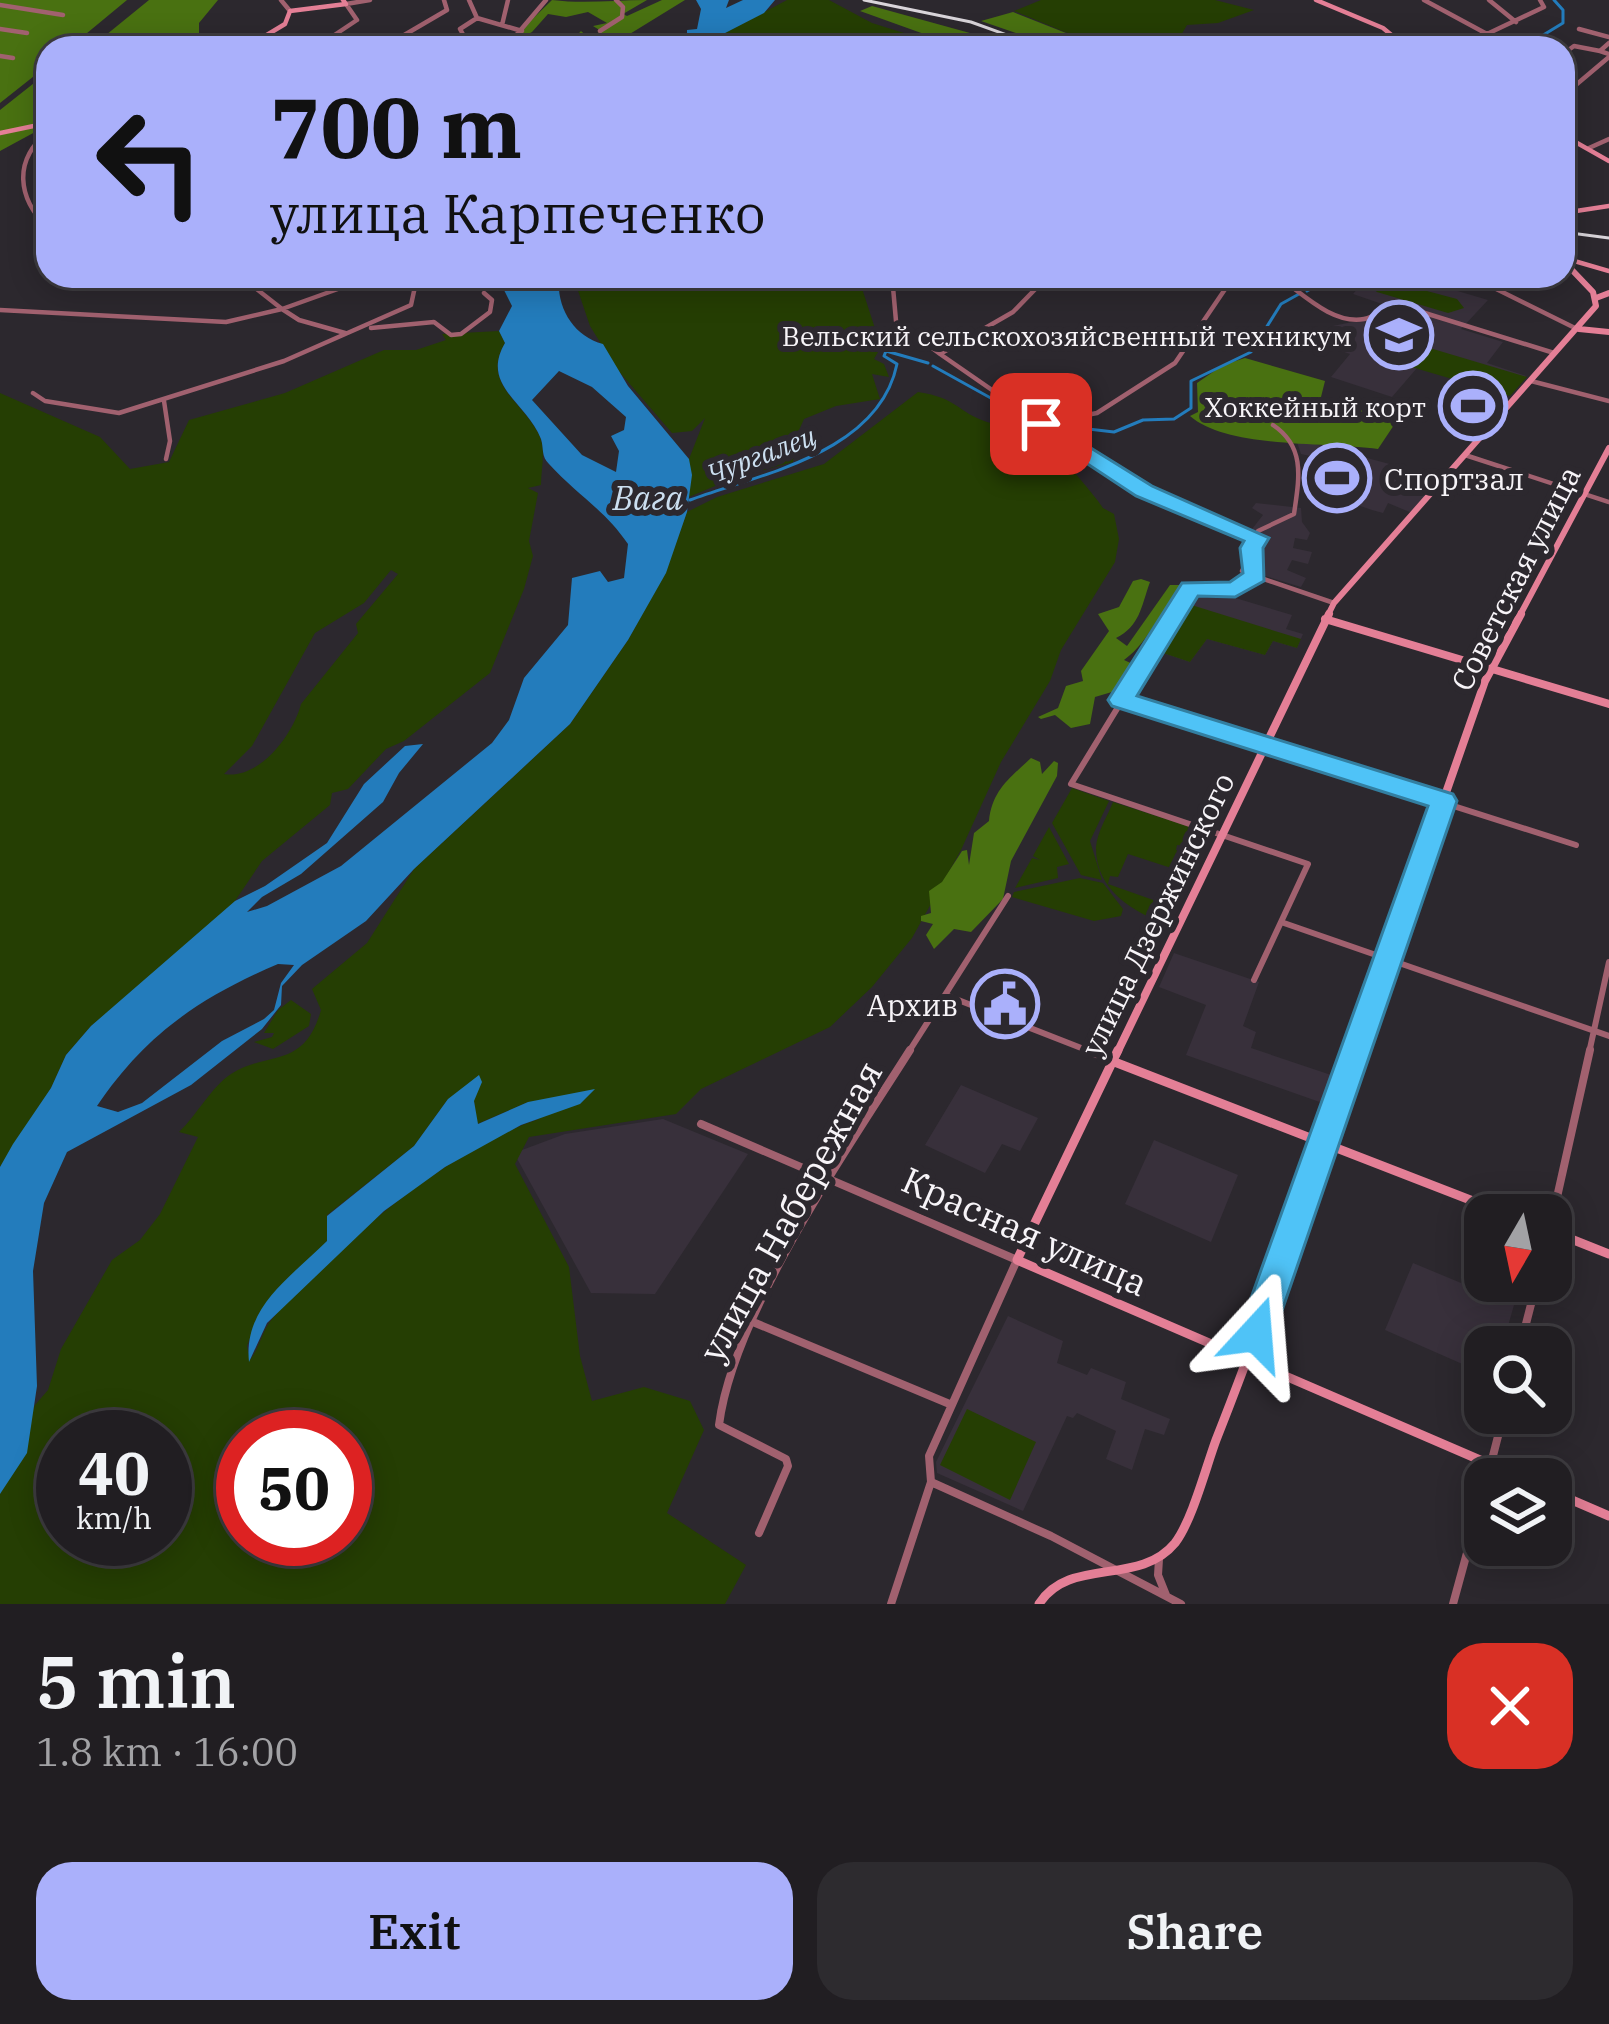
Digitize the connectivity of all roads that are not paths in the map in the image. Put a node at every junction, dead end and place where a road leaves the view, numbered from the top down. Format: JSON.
{"nodes":[{"id":1,"x":280,"y":0,"type":"edge"},
{"id":2,"x":370,"y":0,"type":"edge"},
{"id":3,"x":444,"y":0,"type":"edge"},
{"id":4,"x":469,"y":0,"type":"edge"},
{"id":5,"x":508,"y":0,"type":"edge"},
{"id":6,"x":546,"y":0,"type":"edge"},
{"id":7,"x":616,"y":0,"type":"edge"},
{"id":8,"x":1316,"y":0,"type":"edge"},
{"id":9,"x":1424,"y":0,"type":"edge"},
{"id":10,"x":1489,"y":0,"type":"edge"},
{"id":11,"x":344,"y":2,"type":"edge"},
{"id":12,"x":1542,"y":3,"type":"edge"},
{"id":13,"x":0,"y":5,"type":"edge"},
{"id":14,"x":290,"y":11,"type":"junction"},
{"id":15,"x":63,"y":15,"type":"dead end"},
{"id":16,"x":503,"y":15,"type":"junction"},
{"id":17,"x":476,"y":18,"type":"junction"},
{"id":18,"x":1516,"y":22,"type":"junction"},
{"id":19,"x":502,"y":25,"type":"junction"},
{"id":20,"x":0,"y":29,"type":"edge"},
{"id":21,"x":1579,"y":29,"type":"dead end"},
{"id":22,"x":522,"y":31,"type":"junction"},
{"id":23,"x":600,"y":31,"type":"dead end"},
{"id":24,"x":27,"y":33,"type":"dead end"},
{"id":25,"x":1487,"y":34,"type":"joint"},
{"id":26,"x":265,"y":36,"type":"edge"},
{"id":27,"x":335,"y":36,"type":"edge"},
{"id":28,"x":404,"y":36,"type":"edge"},
{"id":29,"x":464,"y":36,"type":"edge"},
{"id":30,"x":517,"y":36,"type":"edge"},
{"id":31,"x":1393,"y":36,"type":"edge"},
{"id":32,"x":1609,"y":40,"type":"edge"},
{"id":33,"x":1575,"y":46,"type":"edge"},
{"id":34,"x":1600,"y":51,"type":"junction"},
{"id":35,"x":1609,"y":55,"type":"edge"},
{"id":36,"x":0,"y":56,"type":"edge"},
{"id":37,"x":13,"y":58,"type":"dead end"},
{"id":38,"x":1575,"y":83,"type":"edge"},
{"id":39,"x":36,"y":128,"type":"edge"},
{"id":40,"x":0,"y":133,"type":"edge"},
{"id":41,"x":1609,"y":140,"type":"edge"},
{"id":42,"x":1575,"y":141,"type":"edge"},
{"id":43,"x":36,"y":142,"type":"edge"},
{"id":44,"x":1589,"y":148,"type":"junction"},
{"id":45,"x":1609,"y":161,"type":"edge"},
{"id":46,"x":1607,"y":206,"type":"edge"},
{"id":47,"x":1575,"y":211,"type":"edge"},
{"id":48,"x":36,"y":214,"type":"edge"},
{"id":49,"x":1575,"y":262,"type":"edge"},
{"id":50,"x":1609,"y":271,"type":"edge"},
{"id":51,"x":1575,"y":273,"type":"edge"},
{"id":52,"x":263,"y":288,"type":"edge"},
{"id":53,"x":341,"y":288,"type":"edge"},
{"id":54,"x":413,"y":288,"type":"edge"},
{"id":55,"x":893,"y":288,"type":"edge"},
{"id":56,"x":1039,"y":288,"type":"edge"},
{"id":57,"x":1226,"y":288,"type":"edge"},
{"id":58,"x":1294,"y":288,"type":"edge"},
{"id":59,"x":1496,"y":288,"type":"edge"},
{"id":60,"x":258,"y":289,"type":"joint"},
{"id":61,"x":1609,"y":292,"type":"edge"},
{"id":62,"x":484,"y":293,"type":"dead end"},
{"id":63,"x":1596,"y":298,"type":"junction"},
{"id":64,"x":282,"y":309,"type":"junction"},
{"id":65,"x":0,"y":310,"type":"edge"},
{"id":66,"x":1592,"y":313,"type":"junction"},
{"id":67,"x":1580,"y":326,"type":"junction"},
{"id":68,"x":361,"y":330,"type":"junction"},
{"id":69,"x":1609,"y":331,"type":"edge"},
{"id":70,"x":349,"y":334,"type":"junction"},
{"id":71,"x":1556,"y":353,"type":"junction"},
{"id":72,"x":940,"y":354,"type":"junction"},
{"id":73,"x":1531,"y":381,"type":"junction"},
{"id":74,"x":33,"y":393,"type":"dead end"},
{"id":75,"x":164,"y":401,"type":"junction"},
{"id":76,"x":1609,"y":401,"type":"edge"},
{"id":77,"x":1041,"y":424,"type":"junction"},
{"id":78,"x":1273,"y":425,"type":"dead end"},
{"id":79,"x":1609,"y":448,"type":"edge"},
{"id":80,"x":1465,"y":455,"type":"junction"},
{"id":81,"x":166,"y":459,"type":"dead end"},
{"id":82,"x":1583,"y":494,"type":"junction"},
{"id":83,"x":1609,"y":502,"type":"edge"},
{"id":84,"x":1257,"y":538,"type":"junction"},
{"id":85,"x":1252,"y":551,"type":"junction"},
{"id":86,"x":1255,"y":576,"type":"junction"},
{"id":87,"x":1334,"y":603,"type":"junction"},
{"id":88,"x":1325,"y":619,"type":"junction"},
{"id":89,"x":1491,"y":670,"type":"junction"},
{"id":90,"x":1121,"y":700,"type":"junction"},
{"id":91,"x":1609,"y":704,"type":"edge"},
{"id":92,"x":1266,"y":745,"type":"junction"},
{"id":93,"x":1443,"y":801,"type":"junction"},
{"id":94,"x":1225,"y":836,"type":"junction"},
{"id":95,"x":1576,"y":845,"type":"dead end"},
{"id":96,"x":1008,"y":896,"type":"dead end"},
{"id":97,"x":1281,"y":922,"type":"junction"},
{"id":98,"x":1388,"y":961,"type":"junction"},
{"id":99,"x":1609,"y":962,"type":"edge"},
{"id":100,"x":1255,"y":980,"type":"dead end"},
{"id":101,"x":948,"y":995,"type":"junction"},
{"id":102,"x":1595,"y":1031,"type":"junction"},
{"id":103,"x":1609,"y":1036,"type":"edge"},
{"id":104,"x":1112,"y":1061,"type":"junction"},
{"id":105,"x":701,"y":1124,"type":"dead end"},
{"id":106,"x":1322,"y":1143,"type":"junction"},
{"id":107,"x":832,"y":1178,"type":"junction"},
{"id":108,"x":1559,"y":1194,"type":"edge"},
{"id":109,"x":1464,"y":1198,"type":"edge"},
{"id":110,"x":1572,"y":1237,"type":"edge"},
{"id":111,"x":1609,"y":1254,"type":"edge"},
{"id":112,"x":1017,"y":1260,"type":"junction"},
{"id":113,"x":753,"y":1322,"type":"junction"},
{"id":114,"x":1247,"y":1362,"type":"junction"},
{"id":115,"x":952,"y":1406,"type":"junction"},
{"id":116,"x":1474,"y":1458,"type":"edge"},
{"id":117,"x":931,"y":1482,"type":"junction"},
{"id":118,"x":1572,"y":1500,"type":"edge"},
{"id":119,"x":1609,"y":1516,"type":"edge"},
{"id":120,"x":759,"y":1533,"type":"dead end"},
{"id":121,"x":1159,"y":1559,"type":"junction"},
{"id":122,"x":1464,"y":1564,"type":"edge"},
{"id":123,"x":1111,"y":1571,"type":"junction"},
{"id":124,"x":1168,"y":1598,"type":"junction"},
{"id":125,"x":891,"y":1604,"type":"edge"},
{"id":126,"x":1039,"y":1604,"type":"edge"},
{"id":127,"x":1181,"y":1604,"type":"edge"},
{"id":128,"x":1453,"y":1604,"type":"edge"}],
"edges":[{"from":1,"to":14,"type":"street"},
{"from":2,"to":11,"type":"street"},
{"from":3,"to":28,"type":"street"},
{"from":4,"to":17,"type":"street"},
{"from":5,"to":16,"type":"street"},
{"from":6,"to":22,"type":"street"},
{"from":7,"to":23,"type":"street"},
{"from":8,"to":31,"type":"main road"},
{"from":9,"to":25,"type":"street"},
{"from":10,"to":18,"type":"street"},
{"from":11,"to":14,"type":"main road"},
{"from":11,"to":27,"type":"street"},
{"from":12,"to":18,"type":"street"},
{"from":13,"to":15,"type":"street"},
{"from":14,"to":26,"type":"main road"},
{"from":16,"to":17,"type":"street"},
{"from":16,"to":19,"type":"street"},
{"from":17,"to":19,"type":"street"},
{"from":17,"to":29,"type":"street"},
{"from":18,"to":25,"type":"street"},
{"from":19,"to":22,"type":"street"},
{"from":20,"to":24,"type":"street"},
{"from":21,"to":32,"type":"street"},
{"from":22,"to":30,"type":"street"},
{"from":32,"to":34,"type":"street"},
{"from":33,"to":34,"type":"street"},
{"from":34,"to":35,"type":"street"},
{"from":35,"to":38,"type":"street"},
{"from":36,"to":37,"type":"street"},
{"from":39,"to":40,"type":"main road"},
{"from":41,"to":44,"type":"street"},
{"from":42,"to":44,"type":"main road"},
{"from":43,"to":48,"type":"street"},
{"from":44,"to":45,"type":"main road"},
{"from":46,"to":47,"type":"main road"},
{"from":49,"to":50,"type":"main road"},
{"from":51,"to":63,"type":"main road"},
{"from":52,"to":60,"type":"street"},
{"from":53,"to":64,"type":"street"},
{"from":54,"to":68,"type":"street"},
{"from":55,"to":72,"type":"street"},
{"from":56,"to":72,"type":"street"},
{"from":57,"to":77,"type":"street"},
{"from":58,"to":71,"type":"street"},
{"from":59,"to":67,"type":"street"},
{"from":60,"to":64,"type":"street"},
{"from":61,"to":63,"type":"main road"},
{"from":62,"to":68,"type":"street"},
{"from":63,"to":66,"type":"main road"},
{"from":64,"to":65,"type":"street"},
{"from":64,"to":70,"type":"street"},
{"from":66,"to":67,"type":"main road","name":"улица Дзержинского"},
{"from":66,"to":69,"type":"main road"},
{"from":67,"to":69,"type":"main road"},
{"from":67,"to":71,"type":"main road","name":"улица Дзержинского"},
{"from":68,"to":70,"type":"street"},
{"from":70,"to":75,"type":"street"},
{"from":71,"to":73,"type":"main road","name":"улица Дзержинского"},
{"from":72,"to":77,"type":"street"},
{"from":73,"to":76,"type":"street"},
{"from":73,"to":80,"type":"main road","name":"улица Дзержинского"},
{"from":74,"to":75,"type":"street"},
{"from":75,"to":81,"type":"street"},
{"from":77,"to":84,"type":"street"},
{"from":78,"to":84,"type":"street"},
{"from":79,"to":82,"type":"main road","name":"Советская улица"},
{"from":80,"to":82,"type":"street"},
{"from":80,"to":87,"type":"main road","name":"улица Дзержинского"},
{"from":82,"to":83,"type":"street"},
{"from":82,"to":89,"type":"main road","name":"Советская улица"},
{"from":84,"to":85,"type":"street"},
{"from":85,"to":86,"type":"street"},
{"from":85,"to":86,"type":"street"},
{"from":86,"to":87,"type":"street"},
{"from":86,"to":90,"type":"street"},
{"from":87,"to":88,"type":"main road","name":"улица Дзержинского"},
{"from":88,"to":89,"type":"main road"},
{"from":88,"to":92,"type":"main road","name":"улица Дзержинского"},
{"from":89,"to":91,"type":"main road"},
{"from":89,"to":93,"type":"main road","name":"Советская улица"},
{"from":90,"to":92,"type":"street"},
{"from":90,"to":94,"type":"street"},
{"from":92,"to":93,"type":"street"},
{"from":92,"to":94,"type":"main road","name":"улица Дзержинского"},
{"from":93,"to":95,"type":"street"},
{"from":93,"to":98,"type":"main road","name":"Советская улица"},
{"from":94,"to":97,"type":"street"},
{"from":94,"to":104,"type":"main road","name":"улица Дзержинского"},
{"from":96,"to":101,"type":"street","name":"улица Набережная"},
{"from":97,"to":98,"type":"street"},
{"from":97,"to":100,"type":"street"},
{"from":98,"to":102,"type":"street"},
{"from":98,"to":106,"type":"main road","name":"Советская улица"},
{"from":99,"to":102,"type":"street"},
{"from":101,"to":104,"type":"street"},
{"from":101,"to":107,"type":"street","name":"улица Набережная"},
{"from":102,"to":103,"type":"street"},
{"from":102,"to":108,"type":"street"},
{"from":104,"to":106,"type":"main road"},
{"from":104,"to":112,"type":"main road","name":"улица Дзержинского"},
{"from":105,"to":107,"type":"street","name":"Красная улица"},
{"from":106,"to":109,"type":"main road"},
{"from":106,"to":114,"type":"main road","name":"Советская улица"},
{"from":107,"to":112,"type":"street","name":"Красная улица"},
{"from":107,"to":113,"type":"street","name":"улица Набережная"},
{"from":110,"to":111,"type":"main road"},
{"from":112,"to":114,"type":"main road","name":"Красная улица"},
{"from":112,"to":115,"type":"street","name":"улица Дзержинского"},
{"from":113,"to":115,"type":"street"},
{"from":113,"to":120,"type":"street","name":"улица Набережная"},
{"from":114,"to":116,"type":"main road","name":"Красная улица"},
{"from":114,"to":121,"type":"main road","name":"Советская улица"},
{"from":115,"to":117,"type":"street","name":"улица Дзержинского"},
{"from":117,"to":123,"type":"street"},
{"from":117,"to":125,"type":"street","name":"улица Дзержинского"},
{"from":118,"to":119,"type":"main road"},
{"from":121,"to":123,"type":"main road"},
{"from":121,"to":124,"type":"street"},
{"from":122,"to":128,"type":"street"},
{"from":123,"to":124,"type":"street"},
{"from":123,"to":126,"type":"main road"},
{"from":124,"to":127,"type":"street"}]}
